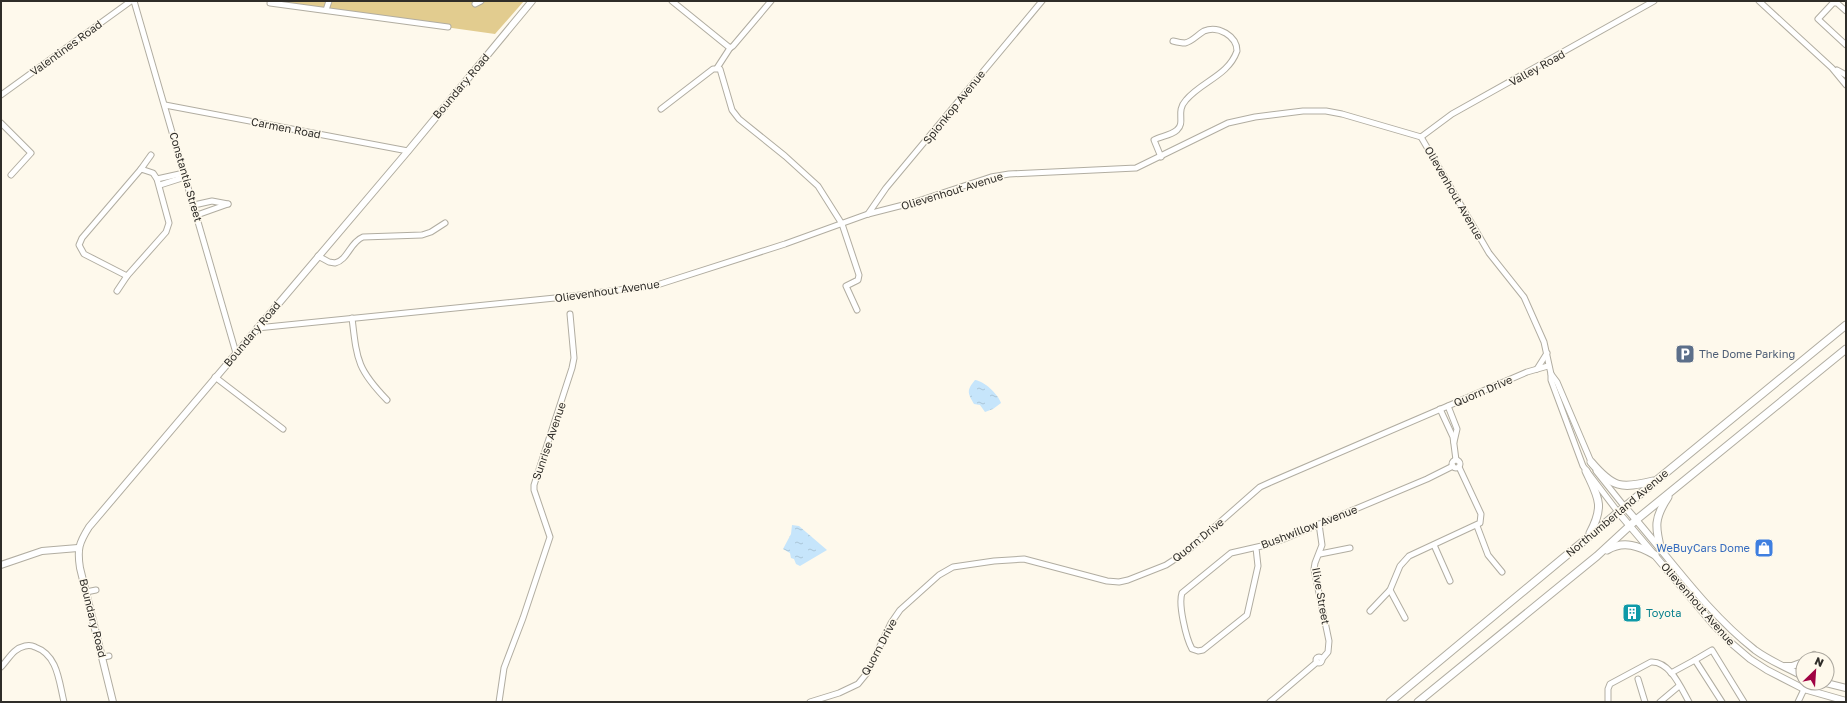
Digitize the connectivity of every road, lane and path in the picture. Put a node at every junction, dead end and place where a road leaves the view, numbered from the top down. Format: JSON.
{"nodes":[{"id":1,"x":132,"y":1,"type":"edge"},
{"id":2,"x":329,"y":1,"type":"edge"},
{"id":3,"x":481,"y":1,"type":"edge"},
{"id":4,"x":532,"y":1,"type":"edge"},
{"id":5,"x":672,"y":1,"type":"edge"},
{"id":6,"x":771,"y":1,"type":"edge"},
{"id":7,"x":1042,"y":1,"type":"edge"},
{"id":8,"x":1654,"y":1,"type":"edge"},
{"id":9,"x":1759,"y":1,"type":"edge"},
{"id":10,"x":270,"y":3,"type":"dead end"},
{"id":11,"x":475,"y":4,"type":"dead end"},
{"id":12,"x":326,"y":10,"type":"junction"},
{"id":13,"x":1846,"y":11,"type":"edge"},
{"id":14,"x":448,"y":27,"type":"dead end"},
{"id":15,"x":1173,"y":41,"type":"dead end"},
{"id":16,"x":1846,"y":45,"type":"edge"},
{"id":17,"x":730,"y":48,"type":"junction"},
{"id":18,"x":717,"y":68,"type":"junction"},
{"id":19,"x":1832,"y":68,"type":"junction"},
{"id":20,"x":1846,"y":75,"type":"edge"},
{"id":21,"x":1846,"y":85,"type":"edge"},
{"id":22,"x":1,"y":95,"type":"edge"},
{"id":23,"x":165,"y":104,"type":"junction"},
{"id":24,"x":661,"y":109,"type":"dead end"},
{"id":25,"x":1,"y":123,"type":"edge"},
{"id":26,"x":1421,"y":138,"type":"junction"},
{"id":27,"x":408,"y":150,"type":"junction"},
{"id":28,"x":151,"y":155,"type":"dead end"},
{"id":29,"x":1161,"y":156,"type":"junction"},
{"id":30,"x":141,"y":168,"type":"junction"},
{"id":31,"x":11,"y":175,"type":"dead end"},
{"id":32,"x":185,"y":175,"type":"junction"},
{"id":33,"x":176,"y":177,"type":"junction"},
{"id":34,"x":157,"y":179,"type":"junction"},
{"id":35,"x":160,"y":184,"type":"junction"},
{"id":36,"x":201,"y":204,"type":"junction"},
{"id":37,"x":194,"y":205,"type":"junction"},
{"id":38,"x":203,"y":212,"type":"junction"},
{"id":39,"x":868,"y":214,"type":"junction"},
{"id":40,"x":197,"y":215,"type":"junction"},
{"id":41,"x":445,"y":223,"type":"dead end"},
{"id":42,"x":842,"y":224,"type":"junction"},
{"id":43,"x":318,"y":256,"type":"junction"},
{"id":44,"x":127,"y":276,"type":"junction"},
{"id":45,"x":117,"y":292,"type":"dead end"},
{"id":46,"x":857,"y":310,"type":"dead end"},
{"id":47,"x":570,"y":314,"type":"dead end"},
{"id":48,"x":352,"y":318,"type":"junction"},
{"id":49,"x":1846,"y":325,"type":"edge"},
{"id":50,"x":257,"y":328,"type":"junction"},
{"id":51,"x":1846,"y":349,"type":"edge"},
{"id":52,"x":1547,"y":352,"type":"junction"},
{"id":53,"x":236,"y":354,"type":"junction"},
{"id":54,"x":1548,"y":366,"type":"junction"},
{"id":55,"x":1537,"y":368,"type":"junction"},
{"id":56,"x":1551,"y":374,"type":"junction"},
{"id":57,"x":216,"y":377,"type":"junction"},
{"id":58,"x":387,"y":400,"type":"dead end"},
{"id":59,"x":1448,"y":406,"type":"junction"},
{"id":60,"x":1440,"y":409,"type":"junction"},
{"id":61,"x":283,"y":429,"type":"dead end"},
{"id":62,"x":1454,"y":443,"type":"junction"},
{"id":63,"x":1456,"y":460,"type":"junction"},
{"id":64,"x":1591,"y":462,"type":"junction"},
{"id":65,"x":1453,"y":466,"type":"junction"},
{"id":66,"x":1459,"y":467,"type":"junction"},
{"id":67,"x":1586,"y":471,"type":"junction"},
{"id":68,"x":1657,"y":480,"type":"junction"},
{"id":69,"x":1671,"y":492,"type":"junction"},
{"id":70,"x":1624,"y":506,"type":"junction"},
{"id":71,"x":1618,"y":512,"type":"junction"},
{"id":72,"x":1636,"y":520,"type":"junction"},
{"id":73,"x":1319,"y":524,"type":"junction"},
{"id":74,"x":1477,"y":526,"type":"junction"},
{"id":75,"x":1630,"y":526,"type":"junction"},
{"id":76,"x":1588,"y":536,"type":"junction"},
{"id":77,"x":1434,"y":545,"type":"junction"},
{"id":78,"x":78,"y":548,"type":"junction"},
{"id":79,"x":1256,"y":548,"type":"junction"},
{"id":80,"x":1350,"y":548,"type":"dead end"},
{"id":81,"x":1661,"y":550,"type":"junction"},
{"id":82,"x":1320,"y":554,"type":"junction"},
{"id":83,"x":1655,"y":555,"type":"junction"},
{"id":84,"x":1596,"y":556,"type":"junction"},
{"id":85,"x":1,"y":565,"type":"edge"},
{"id":86,"x":1502,"y":572,"type":"dead end"},
{"id":87,"x":1450,"y":581,"type":"dead end"},
{"id":88,"x":96,"y":590,"type":"dead end"},
{"id":89,"x":1390,"y":590,"type":"junction"},
{"id":90,"x":86,"y":592,"type":"junction"},
{"id":91,"x":1370,"y":611,"type":"dead end"},
{"id":92,"x":1405,"y":618,"type":"dead end"},
{"id":93,"x":1695,"y":660,"type":"junction"},
{"id":94,"x":1795,"y":665,"type":"edge"},
{"id":95,"x":1782,"y":666,"type":"junction"},
{"id":96,"x":1,"y":667,"type":"edge"},
{"id":97,"x":1795,"y":672,"type":"edge"},
{"id":98,"x":1671,"y":673,"type":"junction"},
{"id":99,"x":1638,"y":679,"type":"dead end"},
{"id":100,"x":1795,"y":682,"type":"edge"},
{"id":101,"x":1835,"y":685,"type":"edge"},
{"id":102,"x":1679,"y":686,"type":"junction"},
{"id":103,"x":1846,"y":688,"type":"edge"},
{"id":104,"x":1803,"y":691,"type":"edge"},
{"id":105,"x":1819,"y":691,"type":"edge"},
{"id":106,"x":1846,"y":701,"type":"edge"},
{"id":107,"x":64,"y":702,"type":"edge"},
{"id":108,"x":113,"y":702,"type":"edge"},
{"id":109,"x":499,"y":702,"type":"edge"},
{"id":110,"x":810,"y":702,"type":"edge"},
{"id":111,"x":1270,"y":702,"type":"edge"},
{"id":112,"x":1390,"y":702,"type":"edge"},
{"id":113,"x":1418,"y":702,"type":"edge"},
{"id":114,"x":1608,"y":702,"type":"edge"},
{"id":115,"x":1645,"y":702,"type":"edge"},
{"id":116,"x":1658,"y":702,"type":"edge"},
{"id":117,"x":1690,"y":702,"type":"edge"},
{"id":118,"x":1722,"y":702,"type":"edge"},
{"id":119,"x":1744,"y":702,"type":"edge"},
{"id":120,"x":1798,"y":702,"type":"edge"}],
"edges":[{"from":1,"to":22,"type":"street","name":"Valentines Road"},
{"from":1,"to":23,"type":"street","name":"Constantia Street"},
{"from":2,"to":12,"type":"street"},
{"from":3,"to":11,"type":"street"},
{"from":4,"to":27,"type":"street","name":"Boundary Road"},
{"from":5,"to":17,"type":"street"},
{"from":6,"to":17,"type":"street"},
{"from":7,"to":39,"type":"street","name":"Spionkop Avenue"},
{"from":8,"to":26,"type":"street","name":"Valley Road"},
{"from":9,"to":19,"type":"street"},
{"from":10,"to":12,"type":"street"},
{"from":12,"to":14,"type":"street"},
{"from":13,"to":16,"type":"street"},
{"from":15,"to":29,"type":"street"},
{"from":17,"to":18,"type":"street"},
{"from":18,"to":24,"type":"street"},
{"from":18,"to":42,"type":"street"},
{"from":19,"to":20,"type":"street"},
{"from":19,"to":21,"type":"street"},
{"from":23,"to":27,"type":"street","name":"Carmen Road"},
{"from":23,"to":32,"type":"street","name":"Constantia Street"},
{"from":25,"to":31,"type":"street"},
{"from":26,"to":29,"type":"street","name":"Olievenhout Avenue"},
{"from":26,"to":52,"type":"street","name":"Olievenhout Avenue"},
{"from":27,"to":43,"type":"street","name":"Boundary Road"},
{"from":28,"to":30,"type":"street"},
{"from":29,"to":39,"type":"street","name":"Olievenhout Avenue"},
{"from":30,"to":34,"type":"street"},
{"from":30,"to":44,"type":"street"},
{"from":32,"to":33,"type":"street"},
{"from":32,"to":37,"type":"street","name":"Constantia Street"},
{"from":33,"to":34,"type":"street"},
{"from":33,"to":35,"type":"street"},
{"from":34,"to":35,"type":"street"},
{"from":35,"to":44,"type":"street"},
{"from":36,"to":37,"type":"street"},
{"from":36,"to":38,"type":"street"},
{"from":36,"to":38,"type":"street"},
{"from":37,"to":40,"type":"street","name":"Constantia Street"},
{"from":38,"to":40,"type":"street"},
{"from":39,"to":42,"type":"street","name":"Olievenhout Avenue"},
{"from":40,"to":53,"type":"street","name":"Constantia Street"},
{"from":41,"to":43,"type":"street"},
{"from":42,"to":46,"type":"street"},
{"from":42,"to":48,"type":"street","name":"Olievenhout Avenue"},
{"from":43,"to":50,"type":"street","name":"Boundary Road"},
{"from":44,"to":45,"type":"street"},
{"from":47,"to":109,"type":"street","name":"Sunrise Avenue"},
{"from":48,"to":50,"type":"street","name":"Olievenhout Avenue"},
{"from":48,"to":58,"type":"street"},
{"from":49,"to":68,"type":"main road","name":"Northumberland Avenue"},
{"from":50,"to":53,"type":"street","name":"Boundary Road"},
{"from":51,"to":69,"type":"main road","name":"Northumberland Avenue"},
{"from":52,"to":54,"type":"street","name":"Olievenhout Avenue"},
{"from":52,"to":55,"type":"street"},
{"from":53,"to":57,"type":"street","name":"Boundary Road"},
{"from":54,"to":55,"type":"street","name":"Quorn Drive"},
{"from":54,"to":56,"type":"street","name":"Olievenhout Avenue"},
{"from":55,"to":59,"type":"street","name":"Quorn Drive"},
{"from":56,"to":64,"type":"street","name":"Olievenhout Avenue"},
{"from":56,"to":67,"type":"street","name":"Olievenhout Avenue"},
{"from":57,"to":61,"type":"street"},
{"from":57,"to":78,"type":"street","name":"Boundary Road"},
{"from":59,"to":60,"type":"street","name":"Quorn Drive"},
{"from":59,"to":62,"type":"street"},
{"from":60,"to":62,"type":"street"},
{"from":60,"to":110,"type":"street","name":"Quorn Drive"},
{"from":62,"to":63,"type":"street"},
{"from":63,"to":65,"type":"street"},
{"from":63,"to":66,"type":"street"},
{"from":64,"to":68,"type":"main road"},
{"from":64,"to":70,"type":"street","name":"Olievenhout Avenue"},
{"from":65,"to":66,"type":"street"},
{"from":65,"to":73,"type":"street","name":"Bushwillow Avenue"},
{"from":66,"to":74,"type":"street"},
{"from":67,"to":71,"type":"street","name":"Olievenhout Avenue"},
{"from":67,"to":76,"type":"main road"},
{"from":68,"to":70,"type":"main road","name":"Northumberland Avenue"},
{"from":69,"to":72,"type":"main road","name":"Northumberland Avenue"},
{"from":69,"to":81,"type":"main road"},
{"from":70,"to":71,"type":"main road","name":"Northumberland Avenue"},
{"from":70,"to":72,"type":"street","name":"Olievenhout Avenue"},
{"from":71,"to":75,"type":"street","name":"Olievenhout Avenue"},
{"from":71,"to":76,"type":"main road","name":"Northumberland Avenue"},
{"from":72,"to":75,"type":"main road","name":"Northumberland Avenue"},
{"from":72,"to":81,"type":"street","name":"Olievenhout Avenue"},
{"from":73,"to":79,"type":"street","name":"Bushwillow Avenue"},
{"from":73,"to":82,"type":"street","name":"Ilive Street"},
{"from":74,"to":77,"type":"street"},
{"from":74,"to":86,"type":"street"},
{"from":75,"to":83,"type":"street","name":"Olievenhout Avenue"},
{"from":75,"to":84,"type":"main road","name":"Northumberland Avenue"},
{"from":76,"to":112,"type":"main road","name":"Northumberland Avenue"},
{"from":77,"to":87,"type":"street"},
{"from":77,"to":89,"type":"street"},
{"from":78,"to":85,"type":"street"},
{"from":78,"to":90,"type":"street","name":"Boundary Road"},
{"from":79,"to":79,"type":"street","name":"Bushwillow Avenue"},
{"from":80,"to":82,"type":"street"},
{"from":81,"to":95,"type":"street","name":"Olievenhout Avenue"},
{"from":82,"to":111,"type":"street","name":"Ilive Street"},
{"from":83,"to":84,"type":"main road"},
{"from":83,"to":100,"type":"street","name":"Olievenhout Avenue"},
{"from":84,"to":113,"type":"main road","name":"Northumberland Avenue"},
{"from":88,"to":90,"type":"street"},
{"from":89,"to":91,"type":"street"},
{"from":89,"to":92,"type":"street"},
{"from":90,"to":108,"type":"street","name":"Boundary Road"},
{"from":93,"to":98,"type":"street"},
{"from":93,"to":118,"type":"street"},
{"from":93,"to":119,"type":"street"},
{"from":94,"to":95,"type":"street"},
{"from":95,"to":97,"type":"street","name":"Olievenhout Avenue"},
{"from":96,"to":107,"type":"street"},
{"from":98,"to":102,"type":"street"},
{"from":98,"to":114,"type":"street"},
{"from":99,"to":115,"type":"street"},
{"from":101,"to":103,"type":"street"},
{"from":102,"to":116,"type":"street"},
{"from":102,"to":117,"type":"street"},
{"from":104,"to":120,"type":"street"},
{"from":105,"to":106,"type":"street","name":"Olievenhout Avenue"}]}
